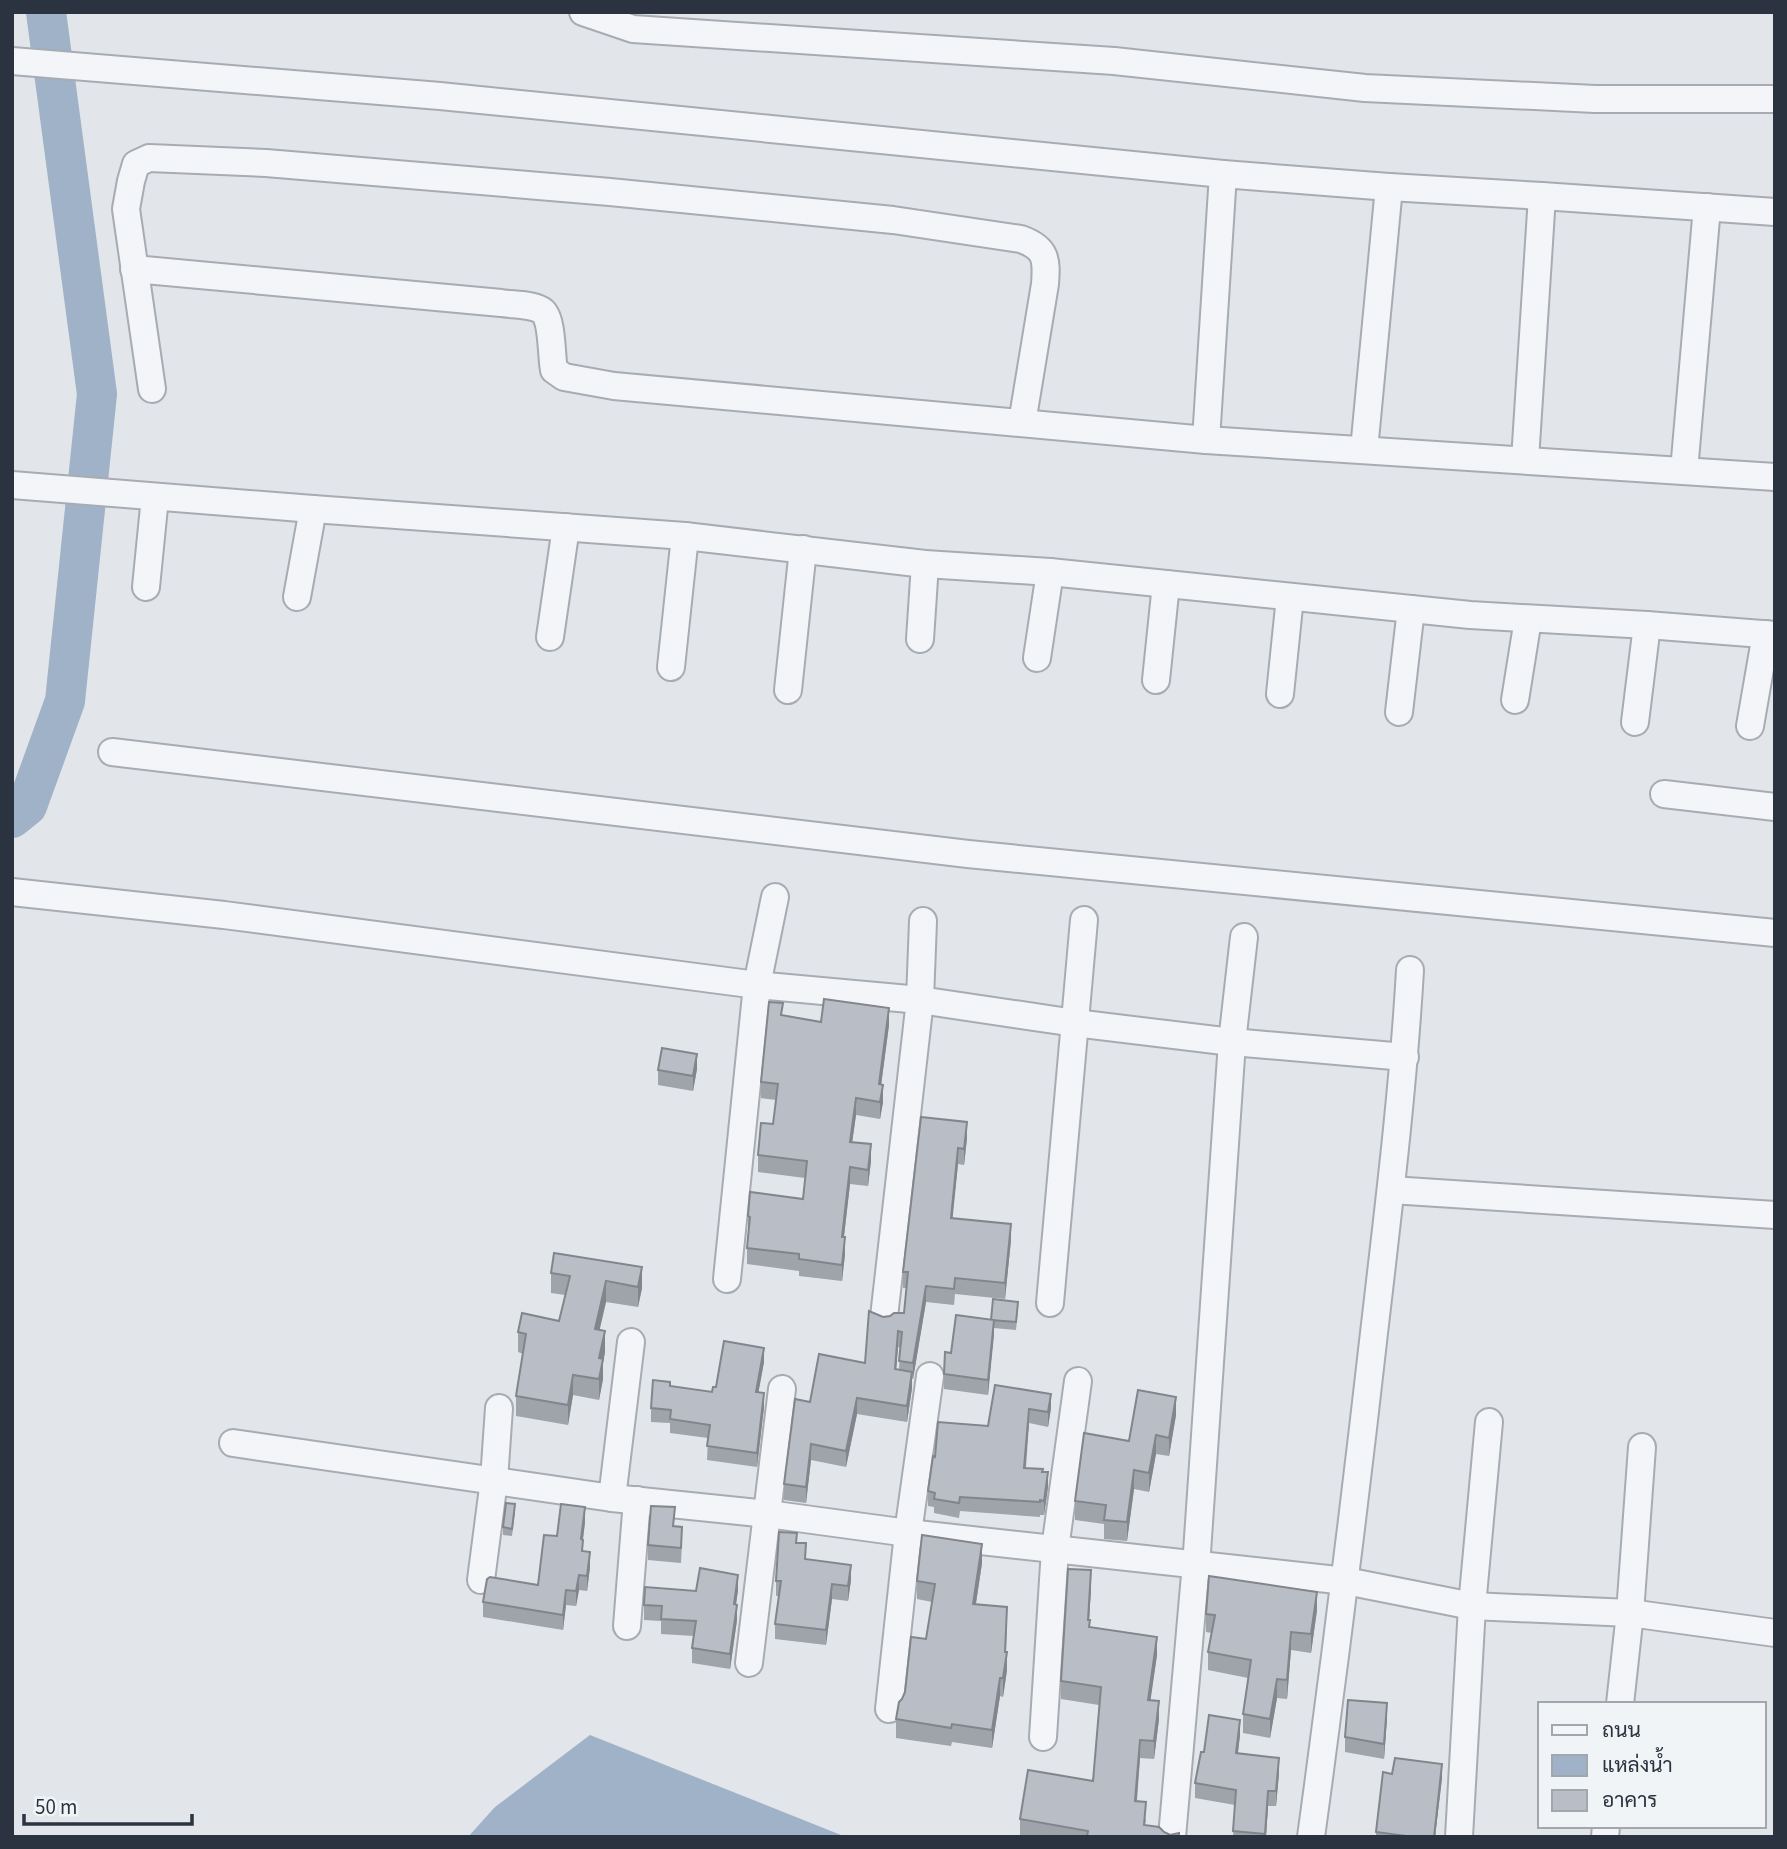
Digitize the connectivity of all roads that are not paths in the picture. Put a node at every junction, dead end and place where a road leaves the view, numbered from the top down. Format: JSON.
{"nodes":[{"id":1,"x":583,"y":12,"type":"edge"},
{"id":2,"x":12,"y":61,"type":"edge"},
{"id":3,"x":1775,"y":99,"type":"edge"},
{"id":4,"x":1223,"y":174,"type":"junction"},
{"id":5,"x":1390,"y":187,"type":"junction"},
{"id":6,"x":1542,"y":196,"type":"junction"},
{"id":7,"x":1707,"y":207,"type":"junction"},
{"id":8,"x":1775,"y":212,"type":"edge"},
{"id":9,"x":134,"y":269,"type":"junction"},
{"id":10,"x":152,"y":389,"type":"dead end"},
{"id":11,"x":1022,"y":423,"type":"junction"},
{"id":12,"x":1206,"y":440,"type":"junction"},
{"id":13,"x":1364,"y":450,"type":"junction"},
{"id":14,"x":1525,"y":460,"type":"junction"},
{"id":15,"x":1684,"y":471,"type":"junction"},
{"id":16,"x":1775,"y":477,"type":"edge"},
{"id":17,"x":12,"y":485,"type":"edge"},
{"id":18,"x":155,"y":497,"type":"junction"},
{"id":19,"x":313,"y":509,"type":"junction"},
{"id":20,"x":566,"y":527,"type":"junction"},
{"id":21,"x":685,"y":536,"type":"junction"},
{"id":22,"x":803,"y":549,"type":"junction"},
{"id":23,"x":925,"y":564,"type":"junction"},
{"id":24,"x":1050,"y":572,"type":"junction"},
{"id":25,"x":1166,"y":584,"type":"junction"},
{"id":26,"x":146,"y":587,"type":"dead end"},
{"id":27,"x":297,"y":597,"type":"dead end"},
{"id":28,"x":1290,"y":597,"type":"junction"},
{"id":29,"x":1412,"y":609,"type":"junction"},
{"id":30,"x":1528,"y":619,"type":"junction"},
{"id":31,"x":1647,"y":625,"type":"junction"},
{"id":32,"x":1770,"y":635,"type":"edge"},
{"id":33,"x":550,"y":637,"type":"dead end"},
{"id":34,"x":920,"y":639,"type":"dead end"},
{"id":35,"x":1037,"y":658,"type":"dead end"},
{"id":36,"x":671,"y":667,"type":"dead end"},
{"id":37,"x":1156,"y":680,"type":"dead end"},
{"id":38,"x":788,"y":690,"type":"dead end"},
{"id":39,"x":1280,"y":694,"type":"dead end"},
{"id":40,"x":1515,"y":700,"type":"dead end"},
{"id":41,"x":1399,"y":712,"type":"dead end"},
{"id":42,"x":1635,"y":722,"type":"dead end"},
{"id":43,"x":1750,"y":726,"type":"dead end"},
{"id":44,"x":112,"y":752,"type":"dead end"},
{"id":45,"x":1664,"y":794,"type":"dead end"},
{"id":46,"x":1775,"y":807,"type":"edge"},
{"id":47,"x":12,"y":892,"type":"edge"},
{"id":48,"x":775,"y":897,"type":"dead end"},
{"id":49,"x":1084,"y":920,"type":"dead end"},
{"id":50,"x":923,"y":921,"type":"dead end"},
{"id":51,"x":1775,"y":933,"type":"edge"},
{"id":52,"x":1244,"y":937,"type":"dead end"},
{"id":53,"x":1410,"y":970,"type":"dead end"},
{"id":54,"x":757,"y":985,"type":"junction"},
{"id":55,"x":920,"y":1000,"type":"junction"},
{"id":56,"x":1075,"y":1023,"type":"junction"},
{"id":57,"x":1232,"y":1042,"type":"junction"},
{"id":58,"x":1405,"y":1057,"type":"junction"},
{"id":59,"x":1391,"y":1190,"type":"junction"},
{"id":60,"x":1775,"y":1215,"type":"edge"},
{"id":61,"x":727,"y":1279,"type":"dead end"},
{"id":62,"x":1050,"y":1303,"type":"dead end"},
{"id":63,"x":884,"y":1317,"type":"edge"},
{"id":64,"x":631,"y":1342,"type":"dead end"},
{"id":65,"x":930,"y":1376,"type":"dead end"},
{"id":66,"x":1078,"y":1381,"type":"dead end"},
{"id":67,"x":782,"y":1389,"type":"dead end"},
{"id":68,"x":499,"y":1408,"type":"dead end"},
{"id":69,"x":1489,"y":1422,"type":"dead end"},
{"id":70,"x":233,"y":1443,"type":"dead end"},
{"id":71,"x":1642,"y":1447,"type":"dead end"},
{"id":72,"x":494,"y":1480,"type":"junction"},
{"id":73,"x":625,"y":1499,"type":"junction"},
{"id":74,"x":768,"y":1514,"type":"junction"},
{"id":75,"x":908,"y":1533,"type":"junction"},
{"id":76,"x":1055,"y":1549,"type":"junction"},
{"id":77,"x":1196,"y":1564,"type":"junction"},
{"id":78,"x":481,"y":1580,"type":"dead end"},
{"id":79,"x":1346,"y":1581,"type":"junction"},
{"id":80,"x":1472,"y":1606,"type":"junction"},
{"id":81,"x":1630,"y":1613,"type":"junction"},
{"id":82,"x":627,"y":1626,"type":"dead end"},
{"id":83,"x":1775,"y":1633,"type":"edge"},
{"id":84,"x":749,"y":1663,"type":"dead end"},
{"id":85,"x":1620,"y":1702,"type":"edge"},
{"id":86,"x":888,"y":1709,"type":"dead end"},
{"id":87,"x":1043,"y":1737,"type":"dead end"},
{"id":88,"x":1172,"y":1837,"type":"edge"},
{"id":89,"x":1311,"y":1837,"type":"edge"},
{"id":90,"x":1460,"y":1837,"type":"edge"}],
"edges":[{"from":1,"to":3,"type":"street"},
{"from":2,"to":4,"type":"street"},
{"from":4,"to":5,"type":"street"},
{"from":4,"to":12,"type":"street"},
{"from":5,"to":6,"type":"street"},
{"from":5,"to":13,"type":"street"},
{"from":6,"to":7,"type":"street"},
{"from":6,"to":14,"type":"street"},
{"from":7,"to":8,"type":"street"},
{"from":7,"to":15,"type":"street"},
{"from":9,"to":10,"type":"street"},
{"from":9,"to":11,"type":"street"},
{"from":9,"to":11,"type":"street"},
{"from":11,"to":12,"type":"street"},
{"from":12,"to":13,"type":"street"},
{"from":13,"to":14,"type":"street"},
{"from":14,"to":15,"type":"street"},
{"from":15,"to":16,"type":"street"},
{"from":17,"to":18,"type":"street"},
{"from":18,"to":19,"type":"street"},
{"from":18,"to":26,"type":"street"},
{"from":19,"to":20,"type":"street"},
{"from":19,"to":27,"type":"street"},
{"from":20,"to":21,"type":"street"},
{"from":20,"to":33,"type":"street"},
{"from":21,"to":22,"type":"street"},
{"from":21,"to":36,"type":"street"},
{"from":22,"to":23,"type":"street"},
{"from":22,"to":38,"type":"street"},
{"from":23,"to":24,"type":"street"},
{"from":23,"to":34,"type":"street"},
{"from":24,"to":25,"type":"street"},
{"from":24,"to":35,"type":"street"},
{"from":25,"to":28,"type":"street"},
{"from":25,"to":37,"type":"street"},
{"from":28,"to":29,"type":"street"},
{"from":28,"to":39,"type":"street"},
{"from":29,"to":30,"type":"street"},
{"from":29,"to":41,"type":"street"},
{"from":30,"to":31,"type":"street"},
{"from":30,"to":40,"type":"street"},
{"from":31,"to":32,"type":"street"},
{"from":31,"to":42,"type":"street"},
{"from":32,"to":43,"type":"street"},
{"from":44,"to":51,"type":"street"},
{"from":45,"to":46,"type":"street"},
{"from":47,"to":54,"type":"street"},
{"from":48,"to":54,"type":"street"},
{"from":49,"to":56,"type":"street"},
{"from":50,"to":55,"type":"street"},
{"from":52,"to":57,"type":"street"},
{"from":53,"to":58,"type":"street"},
{"from":54,"to":55,"type":"street"},
{"from":54,"to":61,"type":"street"},
{"from":55,"to":56,"type":"street"},
{"from":55,"to":63,"type":"street"},
{"from":56,"to":57,"type":"street"},
{"from":56,"to":62,"type":"street"},
{"from":57,"to":58,"type":"street"},
{"from":57,"to":77,"type":"street"},
{"from":58,"to":59,"type":"street"},
{"from":59,"to":60,"type":"street"},
{"from":59,"to":79,"type":"street"},
{"from":64,"to":73,"type":"street"},
{"from":65,"to":75,"type":"street"},
{"from":66,"to":76,"type":"street"},
{"from":67,"to":74,"type":"street"},
{"from":68,"to":72,"type":"street"},
{"from":69,"to":80,"type":"street"},
{"from":70,"to":72,"type":"street"},
{"from":71,"to":81,"type":"street"},
{"from":72,"to":73,"type":"street"},
{"from":72,"to":78,"type":"street"},
{"from":73,"to":74,"type":"street"},
{"from":73,"to":82,"type":"street"},
{"from":74,"to":75,"type":"street"},
{"from":74,"to":84,"type":"street"},
{"from":75,"to":76,"type":"street"},
{"from":75,"to":86,"type":"street"},
{"from":76,"to":77,"type":"street"},
{"from":76,"to":87,"type":"street"},
{"from":77,"to":79,"type":"street"},
{"from":77,"to":88,"type":"street"},
{"from":79,"to":80,"type":"street"},
{"from":79,"to":89,"type":"street"},
{"from":80,"to":81,"type":"street"},
{"from":80,"to":90,"type":"street"},
{"from":81,"to":83,"type":"street"},
{"from":81,"to":85,"type":"street"}]}
